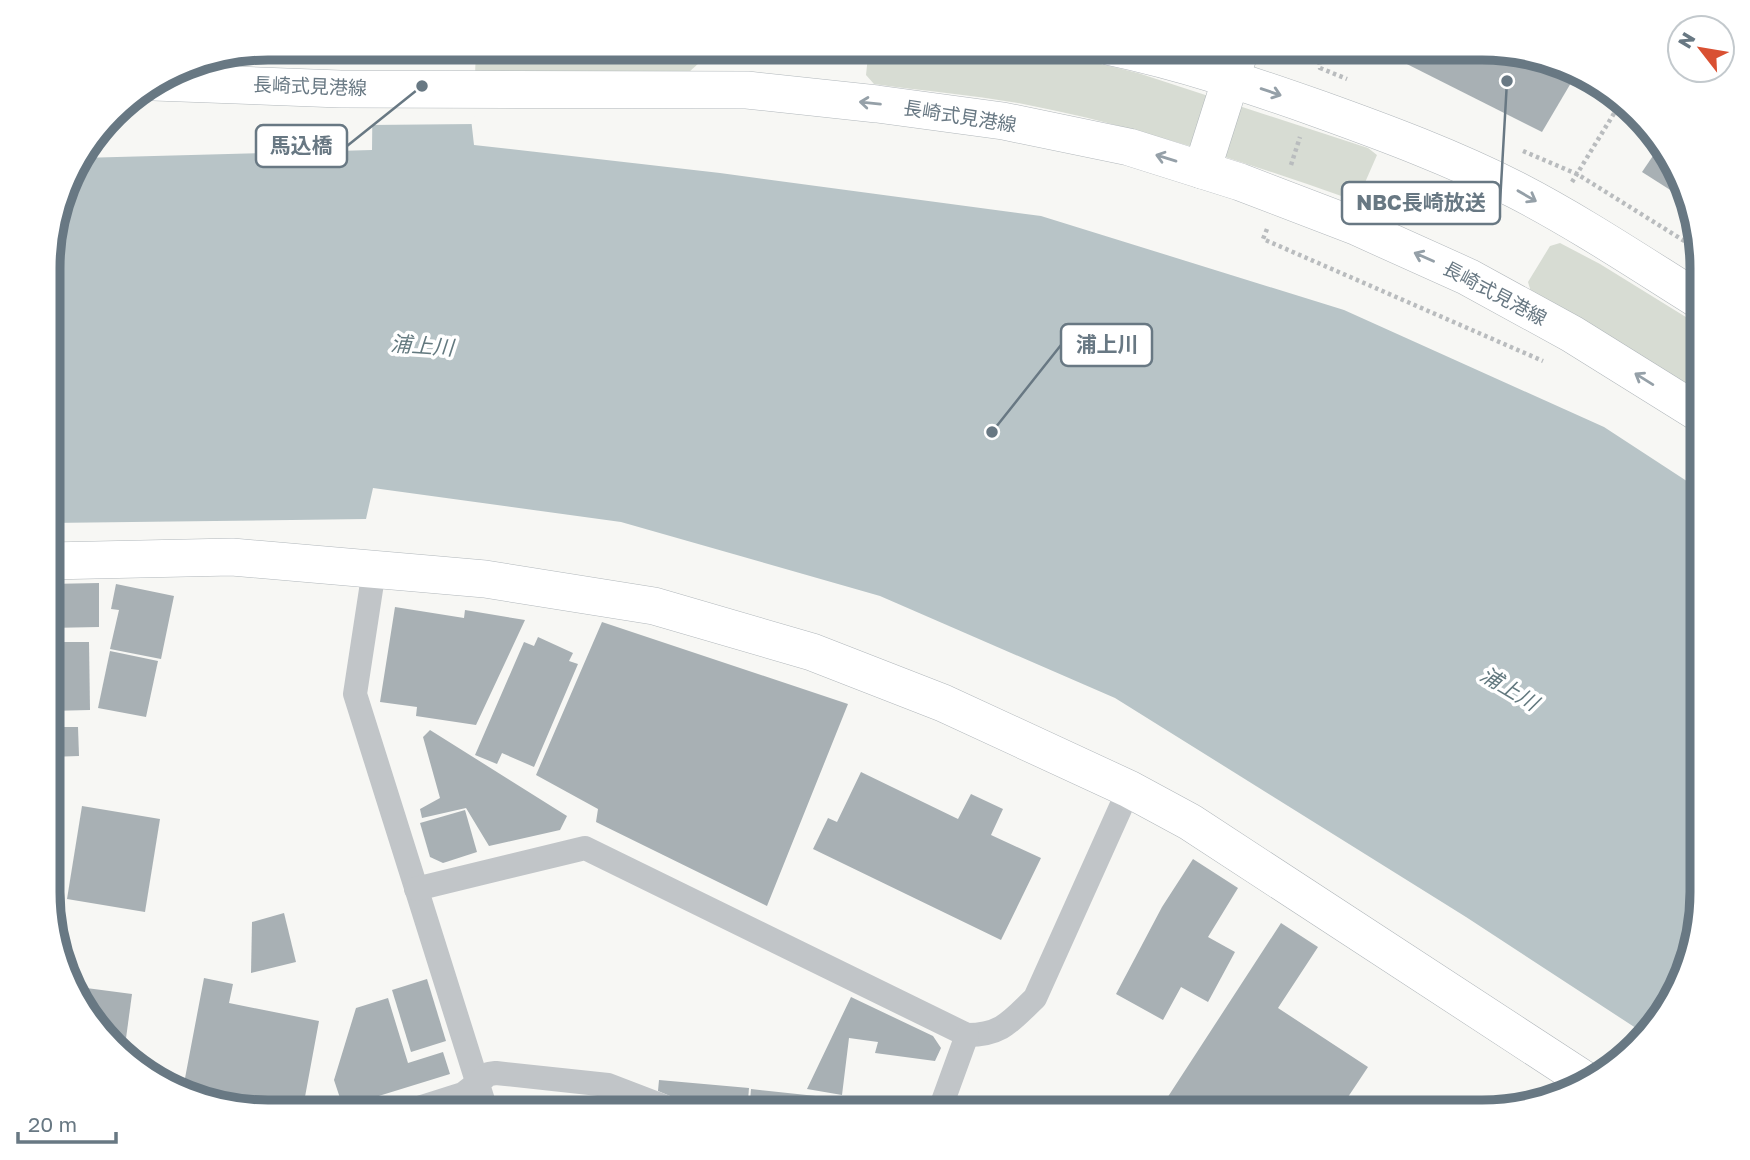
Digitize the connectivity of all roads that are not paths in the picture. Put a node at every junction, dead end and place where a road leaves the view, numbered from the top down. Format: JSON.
{"nodes":[{"id":1,"x":1196,"y":60,"type":"edge"},
{"id":2,"x":1236,"y":64,"type":"edge"},
{"id":3,"x":195,"y":73,"type":"edge"},
{"id":4,"x":1202,"y":170,"type":"junction"},
{"id":5,"x":1690,"y":295,"type":"edge"},
{"id":6,"x":1690,"y":408,"type":"edge"},
{"id":7,"x":60,"y":561,"type":"edge"},
{"id":8,"x":374,"y":570,"type":"junction"},
{"id":9,"x":1129,"y":789,"type":"junction"},
{"id":10,"x":416,"y":889,"type":"junction"},
{"id":11,"x":967,"y":1035,"type":"junction"},
{"id":12,"x":1579,"y":1076,"type":"edge"},
{"id":13,"x":478,"y":1084,"type":"junction"},
{"id":14,"x":444,"y":1100,"type":"edge"},
{"id":15,"x":483,"y":1100,"type":"edge"},
{"id":16,"x":647,"y":1100,"type":"edge"},
{"id":17,"x":943,"y":1100,"type":"edge"}],
"edges":[{"from":1,"to":2,"type":"main road"},
{"from":2,"to":4,"type":"main road"},
{"from":2,"to":5,"type":"main road","one_way":true},
{"from":4,"to":3,"type":"main road","name":"長崎式見港線","one_way":true},
{"from":6,"to":4,"type":"main road","name":"長崎式見港線","one_way":true},
{"from":7,"to":8,"type":"main road"},
{"from":8,"to":9,"type":"main road"},
{"from":8,"to":10,"type":"street"},
{"from":9,"to":11,"type":"street"},
{"from":9,"to":12,"type":"main road"},
{"from":10,"to":11,"type":"street"},
{"from":10,"to":13,"type":"street"},
{"from":11,"to":17,"type":"street"},
{"from":13,"to":14,"type":"street"},
{"from":13,"to":15,"type":"street"},
{"from":13,"to":16,"type":"street"}]}
